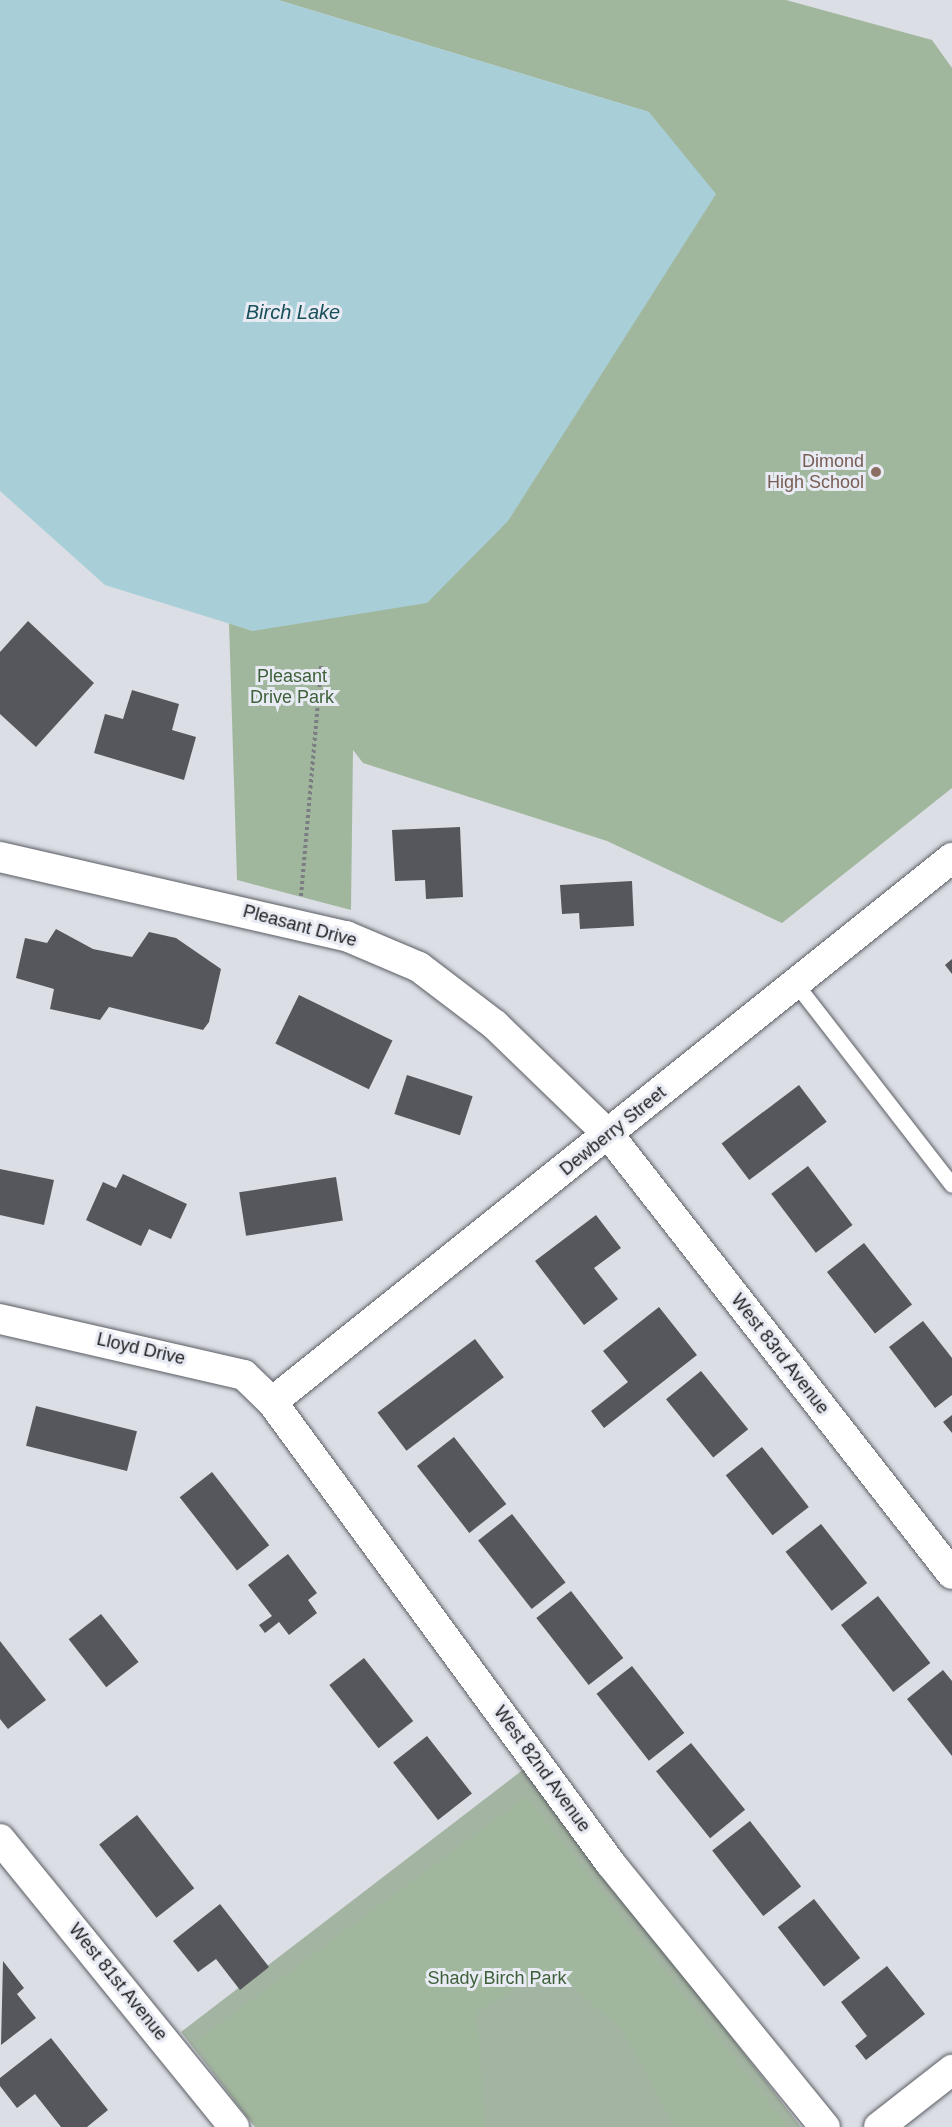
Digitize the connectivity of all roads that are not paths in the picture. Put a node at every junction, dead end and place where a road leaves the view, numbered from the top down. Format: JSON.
{"nodes":[{"id":1,"x":0,"y":857,"type":"edge"},
{"id":2,"x":952,"y":858,"type":"edge"},
{"id":3,"x":796,"y":984,"type":"junction"},
{"id":4,"x":609,"y":1135,"type":"junction"},
{"id":5,"x":952,"y":1185,"type":"edge"},
{"id":6,"x":0,"y":1319,"type":"edge"},
{"id":7,"x":272,"y":1402,"type":"junction"},
{"id":8,"x":952,"y":1574,"type":"edge"},
{"id":9,"x":0,"y":1839,"type":"edge"},
{"id":10,"x":952,"y":2070,"type":"edge"},
{"id":11,"x":234,"y":2127,"type":"edge"},
{"id":12,"x":825,"y":2127,"type":"edge"},
{"id":13,"x":879,"y":2127,"type":"edge"}],
"edges":[{"from":1,"to":4,"type":"street","name":"Pleasant Drive"},
{"from":2,"to":3,"type":"street","name":"Dewberry Street"},
{"from":3,"to":4,"type":"street","name":"Dewberry Street"},
{"from":3,"to":5,"type":"lane"},
{"from":4,"to":7,"type":"street","name":"Dewberry Street"},
{"from":4,"to":8,"type":"street","name":"West 83rd Avenue"},
{"from":6,"to":7,"type":"street","name":"Lloyd Drive"},
{"from":7,"to":12,"type":"street","name":"West 82nd Avenue"},
{"from":9,"to":11,"type":"street","name":"West 81st Avenue"},
{"from":10,"to":13,"type":"street"}]}
